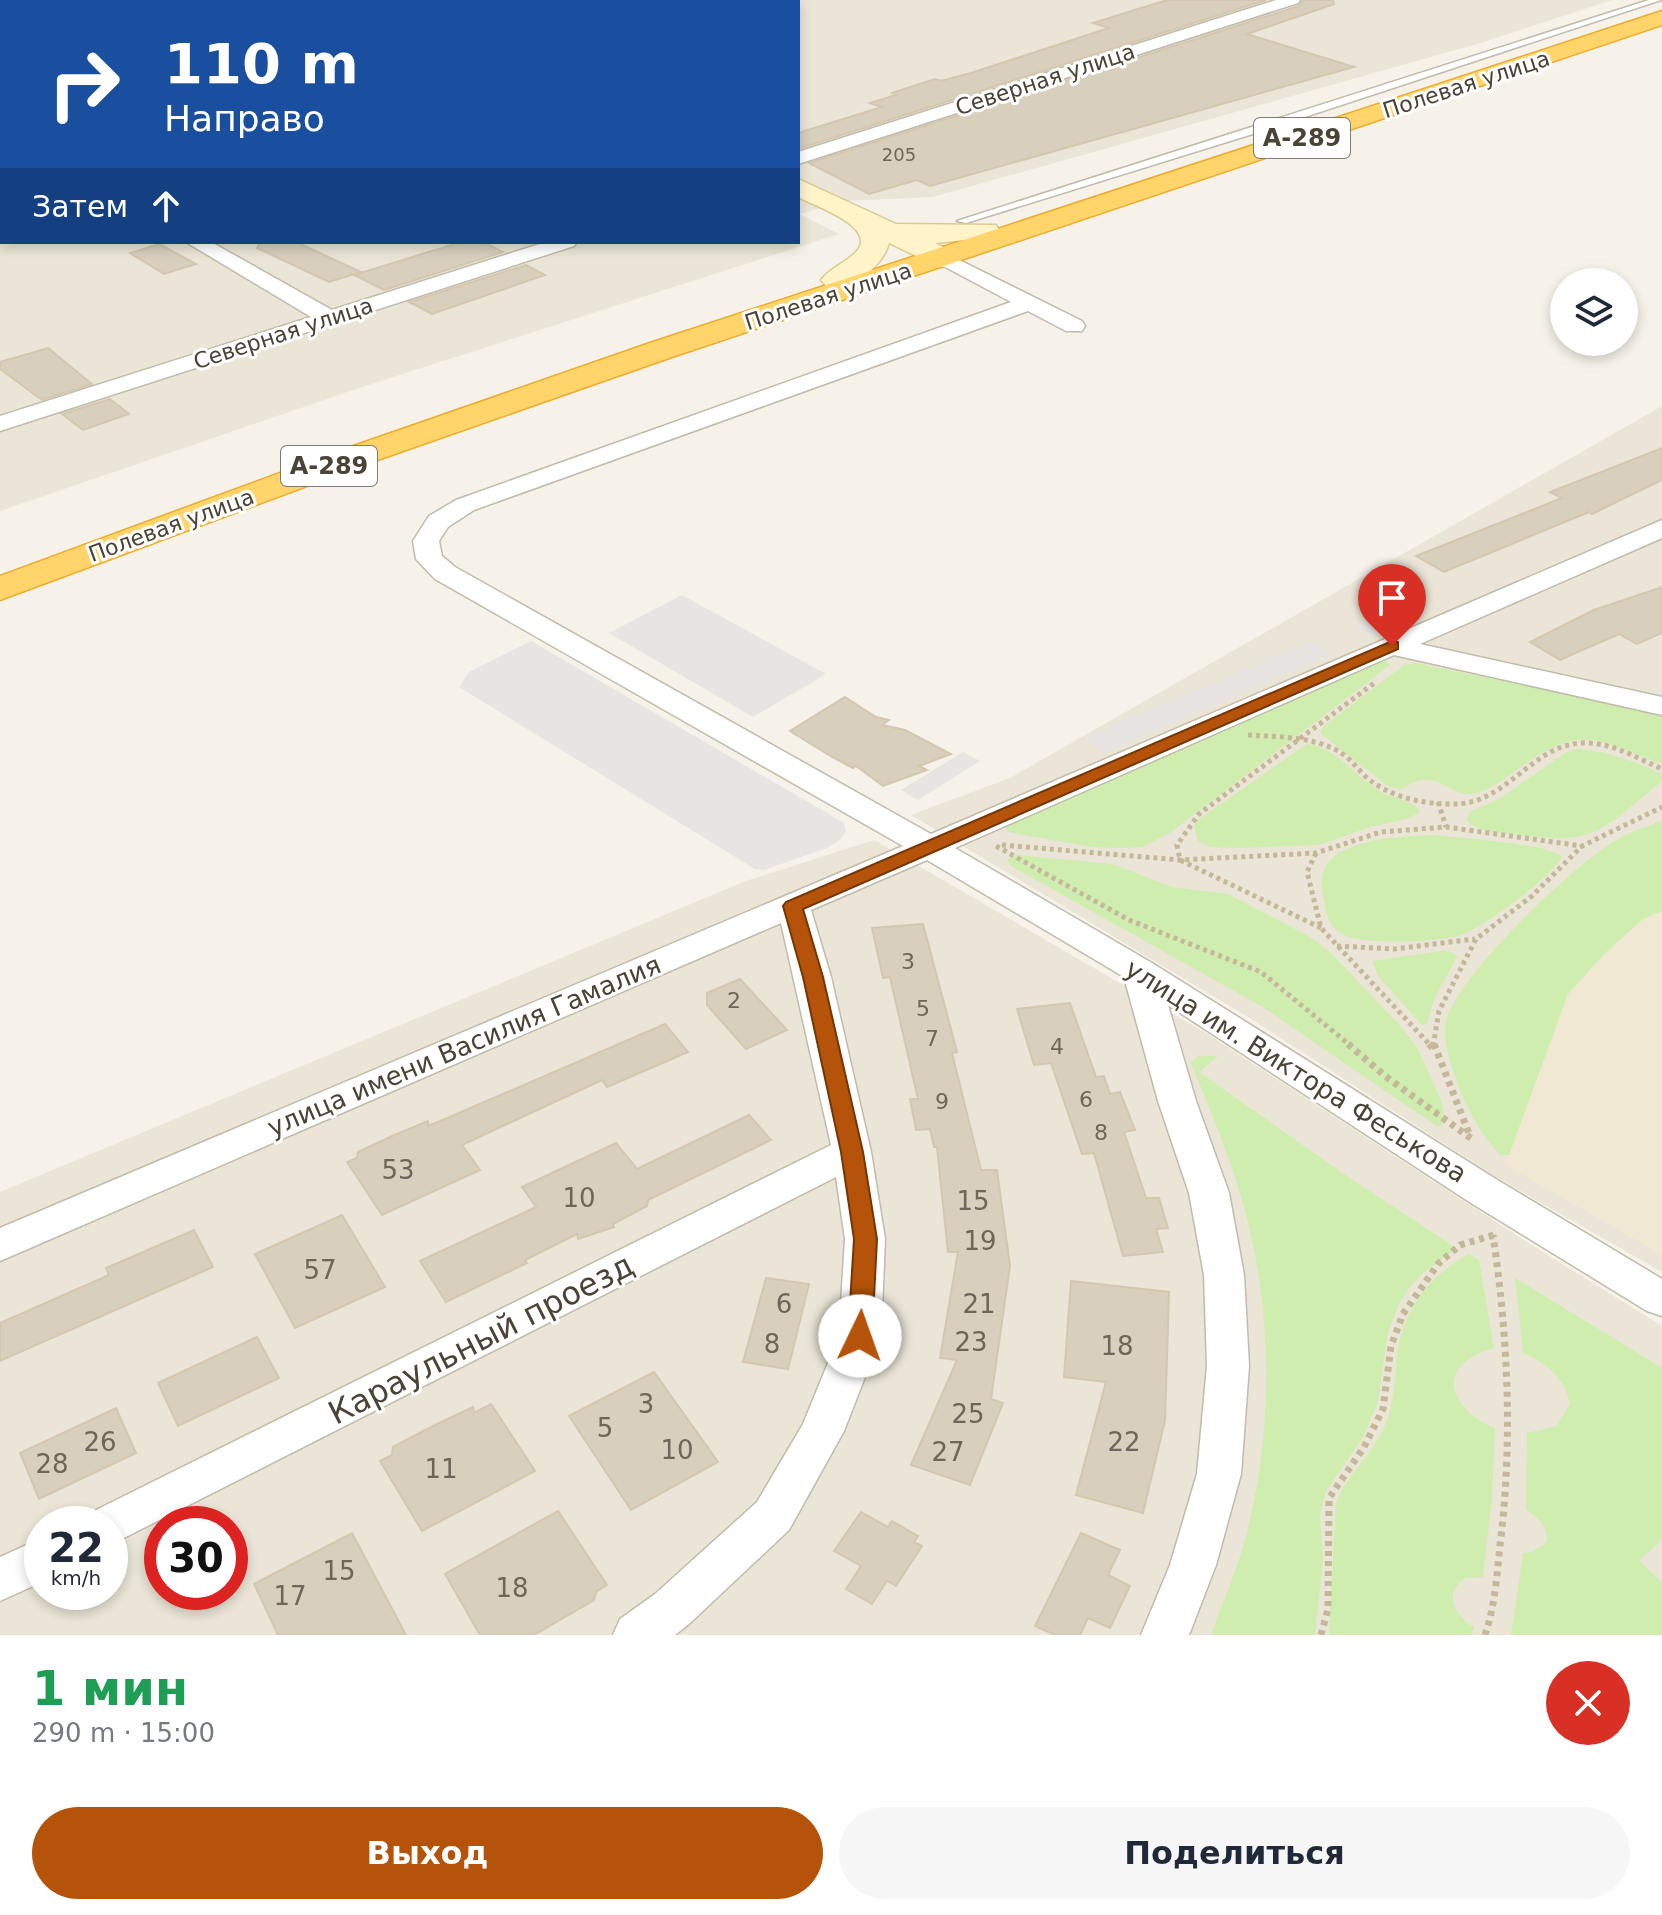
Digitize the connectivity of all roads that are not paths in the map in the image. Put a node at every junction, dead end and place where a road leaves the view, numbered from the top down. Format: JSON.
{"nodes":[{"id":1,"x":1292,"y":0,"type":"edge"},
{"id":2,"x":1657,"y":0,"type":"edge"},
{"id":3,"x":1662,"y":8,"type":"edge"},
{"id":4,"x":1662,"y":18,"type":"edge"},
{"id":5,"x":800,"y":157,"type":"edge"},
{"id":6,"x":800,"y":188,"type":"edge"},
{"id":7,"x":866,"y":221,"type":"junction"},
{"id":8,"x":974,"y":226,"type":"junction"},
{"id":9,"x":200,"y":244,"type":"edge"},
{"id":10,"x":561,"y":244,"type":"edge"},
{"id":11,"x":934,"y":254,"type":"junction"},
{"id":12,"x":836,"y":280,"type":"junction"},
{"id":13,"x":1029,"y":303,"type":"junction"},
{"id":14,"x":329,"y":318,"type":"junction"},
{"id":15,"x":1074,"y":326,"type":"dead end"},
{"id":16,"x":0,"y":424,"type":"edge"},
{"id":17,"x":1662,"y":528,"type":"edge"},
{"id":18,"x":0,"y":570,"type":"edge"},
{"id":19,"x":0,"y":589,"type":"edge"},
{"id":20,"x":1392,"y":646,"type":"junction"},
{"id":21,"x":1662,"y":706,"type":"edge"},
{"id":22,"x":929,"y":847,"type":"junction"},
{"id":23,"x":793,"y":906,"type":"junction"},
{"id":24,"x":1140,"y":971,"type":"junction"},
{"id":25,"x":852,"y":1152,"type":"junction"},
{"id":26,"x":0,"y":1245,"type":"edge"},
{"id":27,"x":1662,"y":1299,"type":"edge"},
{"id":28,"x":128,"y":1516,"type":"edge"},
{"id":29,"x":24,"y":1568,"type":"edge"},
{"id":30,"x":0,"y":1580,"type":"edge"},
{"id":31,"x":637,"y":1635,"type":"edge"},
{"id":32,"x":1165,"y":1635,"type":"edge"}],
"edges":[{"from":1,"to":5,"type":"street","name":"Северная улица"},
{"from":2,"to":8,"type":"lane"},
{"from":3,"to":8,"type":"highway","name":"Полевая улица","number":"А-289"},
{"from":4,"to":11,"type":"highway","name":"Полевая улица","number":"А-289"},
{"from":6,"to":7,"type":"street"},
{"from":7,"to":8,"type":"street","number":"А-289"},
{"from":7,"to":11,"type":"street"},
{"from":7,"to":12,"type":"street","number":"А-289"},
{"from":8,"to":11,"type":"highway","name":"Полевая улица","number":"А-289"},
{"from":9,"to":14,"type":"street"},
{"from":10,"to":14,"type":"street","name":"Северная улица"},
{"from":11,"to":12,"type":"highway","name":"Полевая улица","number":"А-289"},
{"from":11,"to":13,"type":"street"},
{"from":11,"to":19,"type":"highway","name":"Полевая улица","number":"А-289"},
{"from":12,"to":18,"type":"highway","name":"Полевая улица","number":"А-289"},
{"from":13,"to":15,"type":"street"},
{"from":13,"to":22,"type":"street","name":"улица им. Виктора Феськова"},
{"from":14,"to":16,"type":"street","name":"Северная улица"},
{"from":17,"to":20,"type":"street","name":"улица имени Василия Гамалия"},
{"from":20,"to":21,"type":"street"},
{"from":20,"to":22,"type":"street","name":"улица имени Василия Гамалия"},
{"from":22,"to":23,"type":"street","name":"улица имени Василия Гамалия"},
{"from":22,"to":24,"type":"street","name":"улица им. Виктора Феськова"},
{"from":23,"to":25,"type":"street"},
{"from":23,"to":26,"type":"street","name":"улица имени Василия Гамалия"},
{"from":24,"to":27,"type":"street","name":"улица им. Виктора Феськова"},
{"from":24,"to":32,"type":"street"},
{"from":25,"to":28,"type":"street","name":"Караульный проезд"},
{"from":25,"to":31,"type":"street"},
{"from":29,"to":30,"type":"street"}]}
